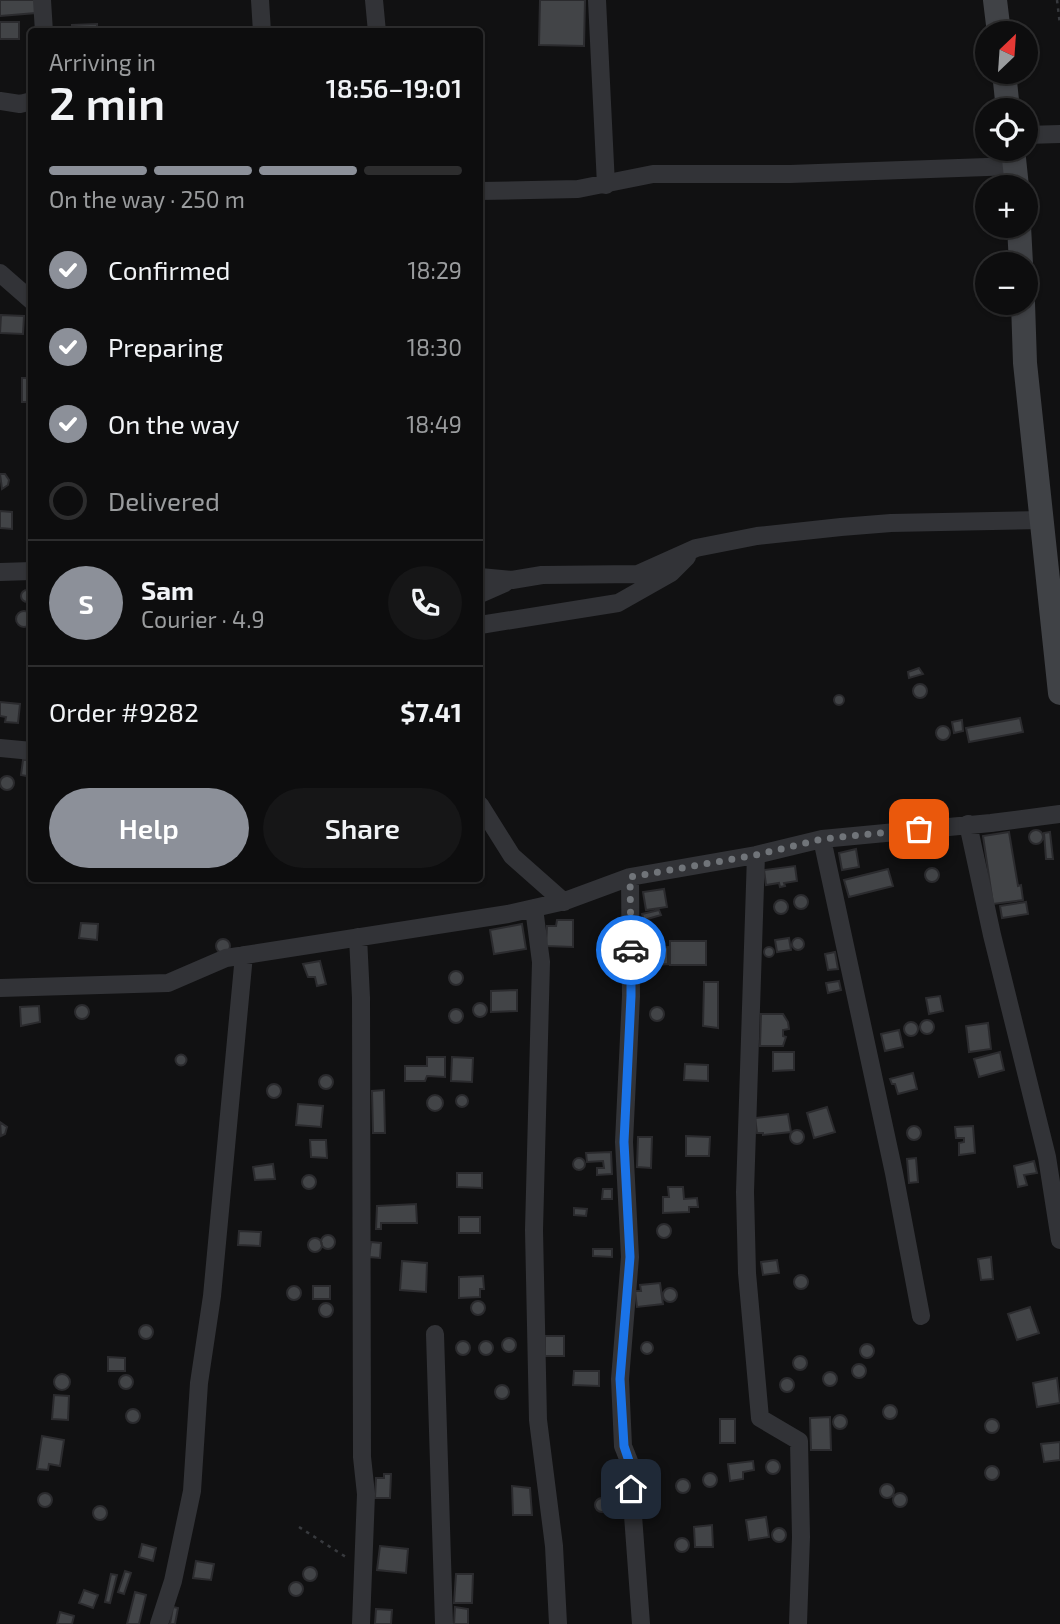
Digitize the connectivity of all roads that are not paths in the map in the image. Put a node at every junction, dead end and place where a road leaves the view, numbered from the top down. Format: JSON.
{"nodes":[{"id":1,"x":42,"y":0,"type":"edge"},
{"id":2,"x":260,"y":0,"type":"edge"},
{"id":3,"x":374,"y":0,"type":"edge"},
{"id":4,"x":597,"y":0,"type":"edge"},
{"id":5,"x":995,"y":0,"type":"edge"},
{"id":6,"x":998,"y":21,"type":"edge"},
{"id":7,"x":44,"y":28,"type":"edge"},
{"id":8,"x":262,"y":28,"type":"edge"},
{"id":9,"x":377,"y":28,"type":"edge"},
{"id":10,"x":0,"y":101,"type":"edge"},
{"id":11,"x":28,"y":102,"type":"edge"},
{"id":12,"x":1060,"y":134,"type":"edge"},
{"id":13,"x":1038,"y":135,"type":"edge"},
{"id":14,"x":1015,"y":167,"type":"edge"},
{"id":15,"x":606,"y":185,"type":"junction"},
{"id":16,"x":483,"y":191,"type":"edge"},
{"id":17,"x":0,"y":273,"type":"edge"},
{"id":18,"x":28,"y":298,"type":"edge"},
{"id":19,"x":1024,"y":315,"type":"edge"},
{"id":20,"x":1042,"y":520,"type":"junction"},
{"id":21,"x":696,"y":548,"type":"junction"},
{"id":22,"x":28,"y":571,"type":"edge"},
{"id":23,"x":0,"y":572,"type":"edge"},
{"id":24,"x":483,"y":577,"type":"edge"},
{"id":25,"x":512,"y":580,"type":"junction"},
{"id":26,"x":483,"y":593,"type":"edge"},
{"id":27,"x":483,"y":625,"type":"edge"},
{"id":28,"x":1060,"y":693,"type":"edge"},
{"id":29,"x":0,"y":748,"type":"edge"},
{"id":30,"x":28,"y":751,"type":"edge"},
{"id":31,"x":483,"y":810,"type":"edge"},
{"id":32,"x":1060,"y":814,"type":"edge"},
{"id":33,"x":968,"y":824,"type":"junction"},
{"id":34,"x":822,"y":839,"type":"junction"},
{"id":35,"x":756,"y":855,"type":"junction"},
{"id":36,"x":630,"y":877,"type":"junction"},
{"id":37,"x":564,"y":902,"type":"junction"},
{"id":38,"x":534,"y":908,"type":"junction"},
{"id":39,"x":358,"y":937,"type":"junction"},
{"id":40,"x":244,"y":955,"type":"junction"},
{"id":41,"x":0,"y":988,"type":"edge"},
{"id":42,"x":1060,"y":1240,"type":"edge"},
{"id":43,"x":921,"y":1315,"type":"dead end"},
{"id":44,"x":435,"y":1334,"type":"dead end"},
{"id":45,"x":159,"y":1624,"type":"edge"},
{"id":46,"x":361,"y":1624,"type":"edge"},
{"id":47,"x":444,"y":1624,"type":"edge"},
{"id":48,"x":558,"y":1624,"type":"edge"},
{"id":49,"x":641,"y":1624,"type":"edge"},
{"id":50,"x":798,"y":1624,"type":"edge"}],
"edges":[{"from":1,"to":7,"type":"street"},
{"from":2,"to":8,"type":"street"},
{"from":3,"to":9,"type":"street"},
{"from":4,"to":15,"type":"street"},
{"from":5,"to":6,"type":"main road"},
{"from":10,"to":11,"type":"street"},
{"from":12,"to":13,"type":"street"},
{"from":14,"to":15,"type":"street"},
{"from":15,"to":16,"type":"street"},
{"from":17,"to":18,"type":"street"},
{"from":19,"to":20,"type":"main road"},
{"from":20,"to":21,"type":"street"},
{"from":20,"to":28,"type":"main road"},
{"from":21,"to":25,"type":"street"},
{"from":21,"to":27,"type":"street"},
{"from":22,"to":23,"type":"street"},
{"from":24,"to":25,"type":"street"},
{"from":25,"to":26,"type":"street"},
{"from":29,"to":30,"type":"street"},
{"from":31,"to":37,"type":"street"},
{"from":32,"to":33,"type":"street"},
{"from":33,"to":34,"type":"street"},
{"from":33,"to":42,"type":"street"},
{"from":34,"to":35,"type":"street"},
{"from":34,"to":43,"type":"street"},
{"from":35,"to":36,"type":"street"},
{"from":35,"to":50,"type":"street"},
{"from":36,"to":37,"type":"street"},
{"from":36,"to":49,"type":"street"},
{"from":37,"to":38,"type":"street"},
{"from":38,"to":39,"type":"street"},
{"from":38,"to":48,"type":"street"},
{"from":39,"to":40,"type":"street"},
{"from":39,"to":46,"type":"street"},
{"from":40,"to":41,"type":"street"},
{"from":40,"to":45,"type":"street"},
{"from":44,"to":47,"type":"street"}]}
